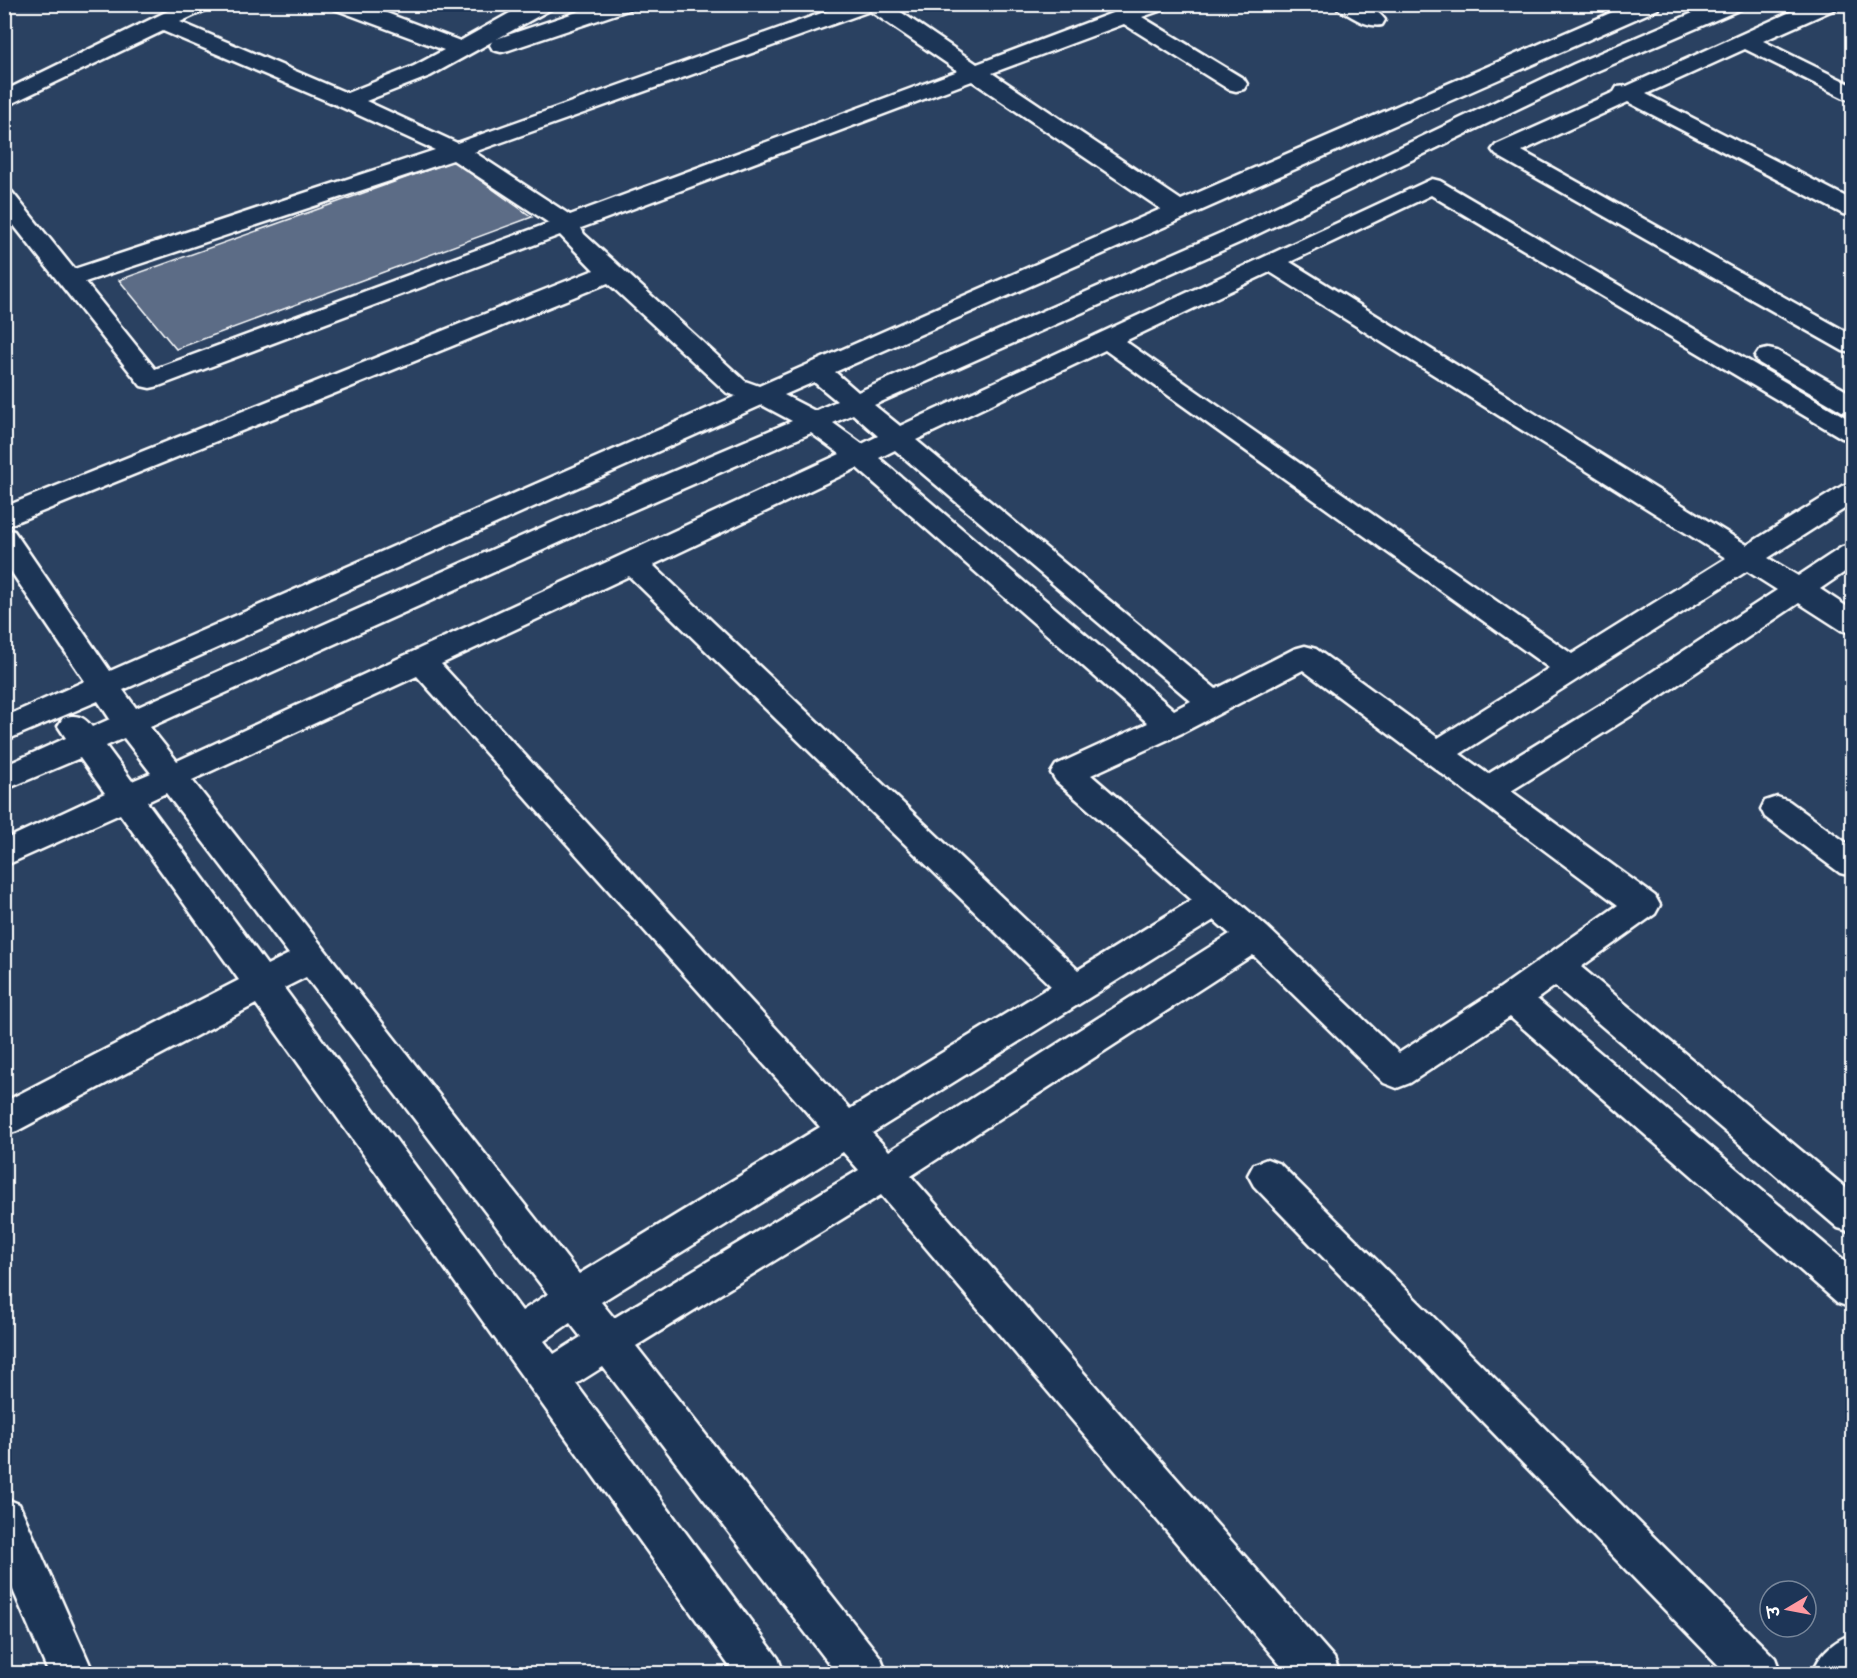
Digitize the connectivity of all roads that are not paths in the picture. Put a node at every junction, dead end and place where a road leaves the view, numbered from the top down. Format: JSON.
{"nodes":[{"id":1,"x":342,"y":4,"type":"edge"},
{"id":2,"x":543,"y":4,"type":"edge"},
{"id":3,"x":623,"y":4,"type":"edge"},
{"id":4,"x":869,"y":4,"type":"edge"},
{"id":5,"x":874,"y":4,"type":"edge"},
{"id":6,"x":1157,"y":4,"type":"edge"},
{"id":7,"x":1346,"y":4,"type":"edge"},
{"id":8,"x":1650,"y":4,"type":"edge"},
{"id":9,"x":1734,"y":4,"type":"edge"},
{"id":10,"x":1827,"y":4,"type":"edge"},
{"id":11,"x":190,"y":6,"type":"edge"},
{"id":12,"x":1126,"y":16,"type":"junction"},
{"id":13,"x":1374,"y":20,"type":"dead end"},
{"id":14,"x":163,"y":23,"type":"junction"},
{"id":15,"x":1746,"y":41,"type":"junction"},
{"id":16,"x":461,"y":49,"type":"junction"},
{"id":17,"x":422,"y":71,"type":"junction"},
{"id":18,"x":974,"y":73,"type":"junction"},
{"id":19,"x":1236,"y":84,"type":"dead end"},
{"id":20,"x":1627,"y":93,"type":"junction"},
{"id":21,"x":1852,"y":93,"type":"edge"},
{"id":22,"x":4,"y":100,"type":"edge"},
{"id":23,"x":347,"y":101,"type":"junction"},
{"id":24,"x":1384,"y":120,"type":"junction"},
{"id":25,"x":1418,"y":149,"type":"junction"},
{"id":26,"x":456,"y":151,"type":"junction"},
{"id":27,"x":4,"y":197,"type":"edge"},
{"id":28,"x":1852,"y":209,"type":"edge"},
{"id":29,"x":1179,"y":210,"type":"junction"},
{"id":30,"x":567,"y":224,"type":"junction"},
{"id":31,"x":1272,"y":262,"type":"junction"},
{"id":32,"x":612,"y":272,"type":"junction"},
{"id":33,"x":69,"y":279,"type":"junction"},
{"id":34,"x":1107,"y":340,"type":"junction"},
{"id":35,"x":1852,"y":345,"type":"edge"},
{"id":36,"x":816,"y":370,"type":"junction"},
{"id":37,"x":762,"y":394,"type":"junction"},
{"id":38,"x":856,"y":403,"type":"junction"},
{"id":39,"x":1852,"y":405,"type":"edge"},
{"id":40,"x":815,"y":421,"type":"junction"},
{"id":41,"x":1852,"y":432,"type":"edge"},
{"id":42,"x":898,"y":438,"type":"junction"},
{"id":43,"x":860,"y":456,"type":"junction"},
{"id":44,"x":1852,"y":492,"type":"edge"},
{"id":45,"x":4,"y":518,"type":"edge"},
{"id":46,"x":4,"y":538,"type":"edge"},
{"id":47,"x":1852,"y":554,"type":"edge"},
{"id":48,"x":1748,"y":558,"type":"junction"},
{"id":49,"x":633,"y":563,"type":"junction"},
{"id":50,"x":1798,"y":588,"type":"junction"},
{"id":51,"x":1852,"y":623,"type":"edge"},
{"id":52,"x":420,"y":660,"type":"junction"},
{"id":53,"x":1571,"y":669,"type":"junction"},
{"id":54,"x":105,"y":685,"type":"junction"},
{"id":55,"x":1213,"y":703,"type":"junction"},
{"id":56,"x":59,"y":706,"type":"junction"},
{"id":57,"x":129,"y":722,"type":"junction"},
{"id":58,"x":1171,"y":725,"type":"junction"},
{"id":59,"x":4,"y":730,"type":"edge"},
{"id":60,"x":86,"y":742,"type":"junction"},
{"id":61,"x":1436,"y":754,"type":"junction"},
{"id":62,"x":171,"y":776,"type":"junction"},
{"id":63,"x":4,"y":779,"type":"edge"},
{"id":64,"x":1486,"y":791,"type":"junction"},
{"id":65,"x":125,"y":797,"type":"junction"},
{"id":66,"x":1777,"y":809,"type":"dead end"},
{"id":67,"x":4,"y":854,"type":"edge"},
{"id":68,"x":1852,"y":864,"type":"edge"},
{"id":69,"x":1216,"y":902,"type":"junction"},
{"id":70,"x":1255,"y":936,"type":"junction"},
{"id":71,"x":311,"y":958,"type":"junction"},
{"id":72,"x":1556,"y":966,"type":"junction"},
{"id":73,"x":261,"y":984,"type":"junction"},
{"id":74,"x":1075,"y":988,"type":"junction"},
{"id":75,"x":1512,"y":998,"type":"junction"},
{"id":76,"x":4,"y":1120,"type":"edge"},
{"id":77,"x":846,"y":1130,"type":"junction"},
{"id":78,"x":885,"y":1173,"type":"junction"},
{"id":79,"x":1267,"y":1175,"type":"dead end"},
{"id":80,"x":1852,"y":1216,"type":"edge"},
{"id":81,"x":1852,"y":1291,"type":"edge"},
{"id":82,"x":576,"y":1297,"type":"junction"},
{"id":83,"x":518,"y":1336,"type":"junction"},
{"id":84,"x":611,"y":1342,"type":"junction"},
{"id":85,"x":548,"y":1379,"type":"junction"},
{"id":86,"x":4,"y":1518,"type":"edge"},
{"id":87,"x":1852,"y":1656,"type":"edge"},
{"id":88,"x":72,"y":1674,"type":"edge"},
{"id":89,"x":762,"y":1674,"type":"edge"},
{"id":90,"x":865,"y":1674,"type":"edge"},
{"id":91,"x":1318,"y":1674,"type":"edge"},
{"id":92,"x":1759,"y":1674,"type":"edge"},
{"id":93,"x":1834,"y":1674,"type":"edge"}],
"edges":[{"from":1,"to":16,"type":"street"},
{"from":2,"to":16,"type":"street"},
{"from":3,"to":17,"type":"street"},
{"from":4,"to":26,"type":"street"},
{"from":5,"to":18,"type":"street"},
{"from":6,"to":12,"type":"street"},
{"from":7,"to":13,"type":"street"},
{"from":8,"to":24,"type":"street"},
{"from":9,"to":25,"type":"street"},
{"from":10,"to":15,"type":"street"},
{"from":11,"to":14,"type":"street"},
{"from":12,"to":18,"type":"street"},
{"from":12,"to":19,"type":"street"},
{"from":14,"to":22,"type":"street"},
{"from":14,"to":23,"type":"street"},
{"from":15,"to":20,"type":"street"},
{"from":15,"to":21,"type":"street"},
{"from":16,"to":17,"type":"street"},
{"from":17,"to":23,"type":"street"},
{"from":18,"to":29,"type":"street"},
{"from":18,"to":30,"type":"street"},
{"from":20,"to":28,"type":"street"},
{"from":20,"to":35,"type":"street"},
{"from":23,"to":26,"type":"street"},
{"from":24,"to":25,"type":"street"},
{"from":24,"to":29,"type":"street"},
{"from":25,"to":38,"type":"street"},
{"from":25,"to":39,"type":"street"},
{"from":26,"to":30,"type":"street"},
{"from":26,"to":33,"type":"street"},
{"from":27,"to":33,"type":"street"},
{"from":29,"to":36,"type":"street"},
{"from":30,"to":32,"type":"street"},
{"from":30,"to":33,"type":"street"},
{"from":31,"to":34,"type":"street"},
{"from":31,"to":41,"type":"street"},
{"from":31,"to":48,"type":"street"},
{"from":32,"to":37,"type":"street"},
{"from":32,"to":45,"type":"street"},
{"from":34,"to":42,"type":"street"},
{"from":34,"to":53,"type":"street"},
{"from":36,"to":37,"type":"street"},
{"from":36,"to":38,"type":"street"},
{"from":37,"to":40,"type":"street"},
{"from":37,"to":54,"type":"street"},
{"from":38,"to":40,"type":"street"},
{"from":38,"to":42,"type":"street"},
{"from":40,"to":43,"type":"street"},
{"from":40,"to":57,"type":"street"},
{"from":42,"to":43,"type":"street"},
{"from":42,"to":55,"type":"street"},
{"from":43,"to":49,"type":"street"},
{"from":43,"to":58,"type":"street"},
{"from":44,"to":48,"type":"street"},
{"from":46,"to":54,"type":"street"},
{"from":47,"to":50,"type":"street"},
{"from":48,"to":50,"type":"street"},
{"from":48,"to":53,"type":"street"},
{"from":49,"to":52,"type":"street"},
{"from":49,"to":74,"type":"street"},
{"from":50,"to":51,"type":"street"},
{"from":50,"to":64,"type":"street"},
{"from":52,"to":62,"type":"street"},
{"from":52,"to":77,"type":"street"},
{"from":53,"to":61,"type":"street"},
{"from":54,"to":56,"type":"street"},
{"from":54,"to":57,"type":"street"},
{"from":55,"to":58,"type":"street"},
{"from":55,"to":61,"type":"street"},
{"from":56,"to":59,"type":"street"},
{"from":56,"to":60,"type":"street"},
{"from":57,"to":60,"type":"street"},
{"from":57,"to":62,"type":"street"},
{"from":58,"to":69,"type":"street"},
{"from":60,"to":63,"type":"street"},
{"from":60,"to":65,"type":"street"},
{"from":61,"to":64,"type":"street"},
{"from":62,"to":65,"type":"street"},
{"from":62,"to":71,"type":"street"},
{"from":64,"to":72,"type":"street"},
{"from":65,"to":67,"type":"street"},
{"from":65,"to":73,"type":"street"},
{"from":66,"to":68,"type":"street"},
{"from":69,"to":70,"type":"street"},
{"from":69,"to":74,"type":"street"},
{"from":70,"to":75,"type":"street"},
{"from":70,"to":78,"type":"street"},
{"from":71,"to":73,"type":"street"},
{"from":71,"to":82,"type":"street"},
{"from":72,"to":75,"type":"street"},
{"from":72,"to":80,"type":"street"},
{"from":73,"to":76,"type":"street"},
{"from":73,"to":83,"type":"street"},
{"from":74,"to":77,"type":"street"},
{"from":75,"to":81,"type":"street"},
{"from":77,"to":78,"type":"street"},
{"from":77,"to":82,"type":"street"},
{"from":78,"to":84,"type":"street"},
{"from":78,"to":91,"type":"street"},
{"from":79,"to":92,"type":"street"},
{"from":82,"to":83,"type":"street"},
{"from":82,"to":84,"type":"street"},
{"from":83,"to":85,"type":"street"},
{"from":84,"to":85,"type":"street"},
{"from":84,"to":90,"type":"street"},
{"from":85,"to":89,"type":"street"},
{"from":86,"to":88,"type":"street"},
{"from":87,"to":93,"type":"street"}]}
